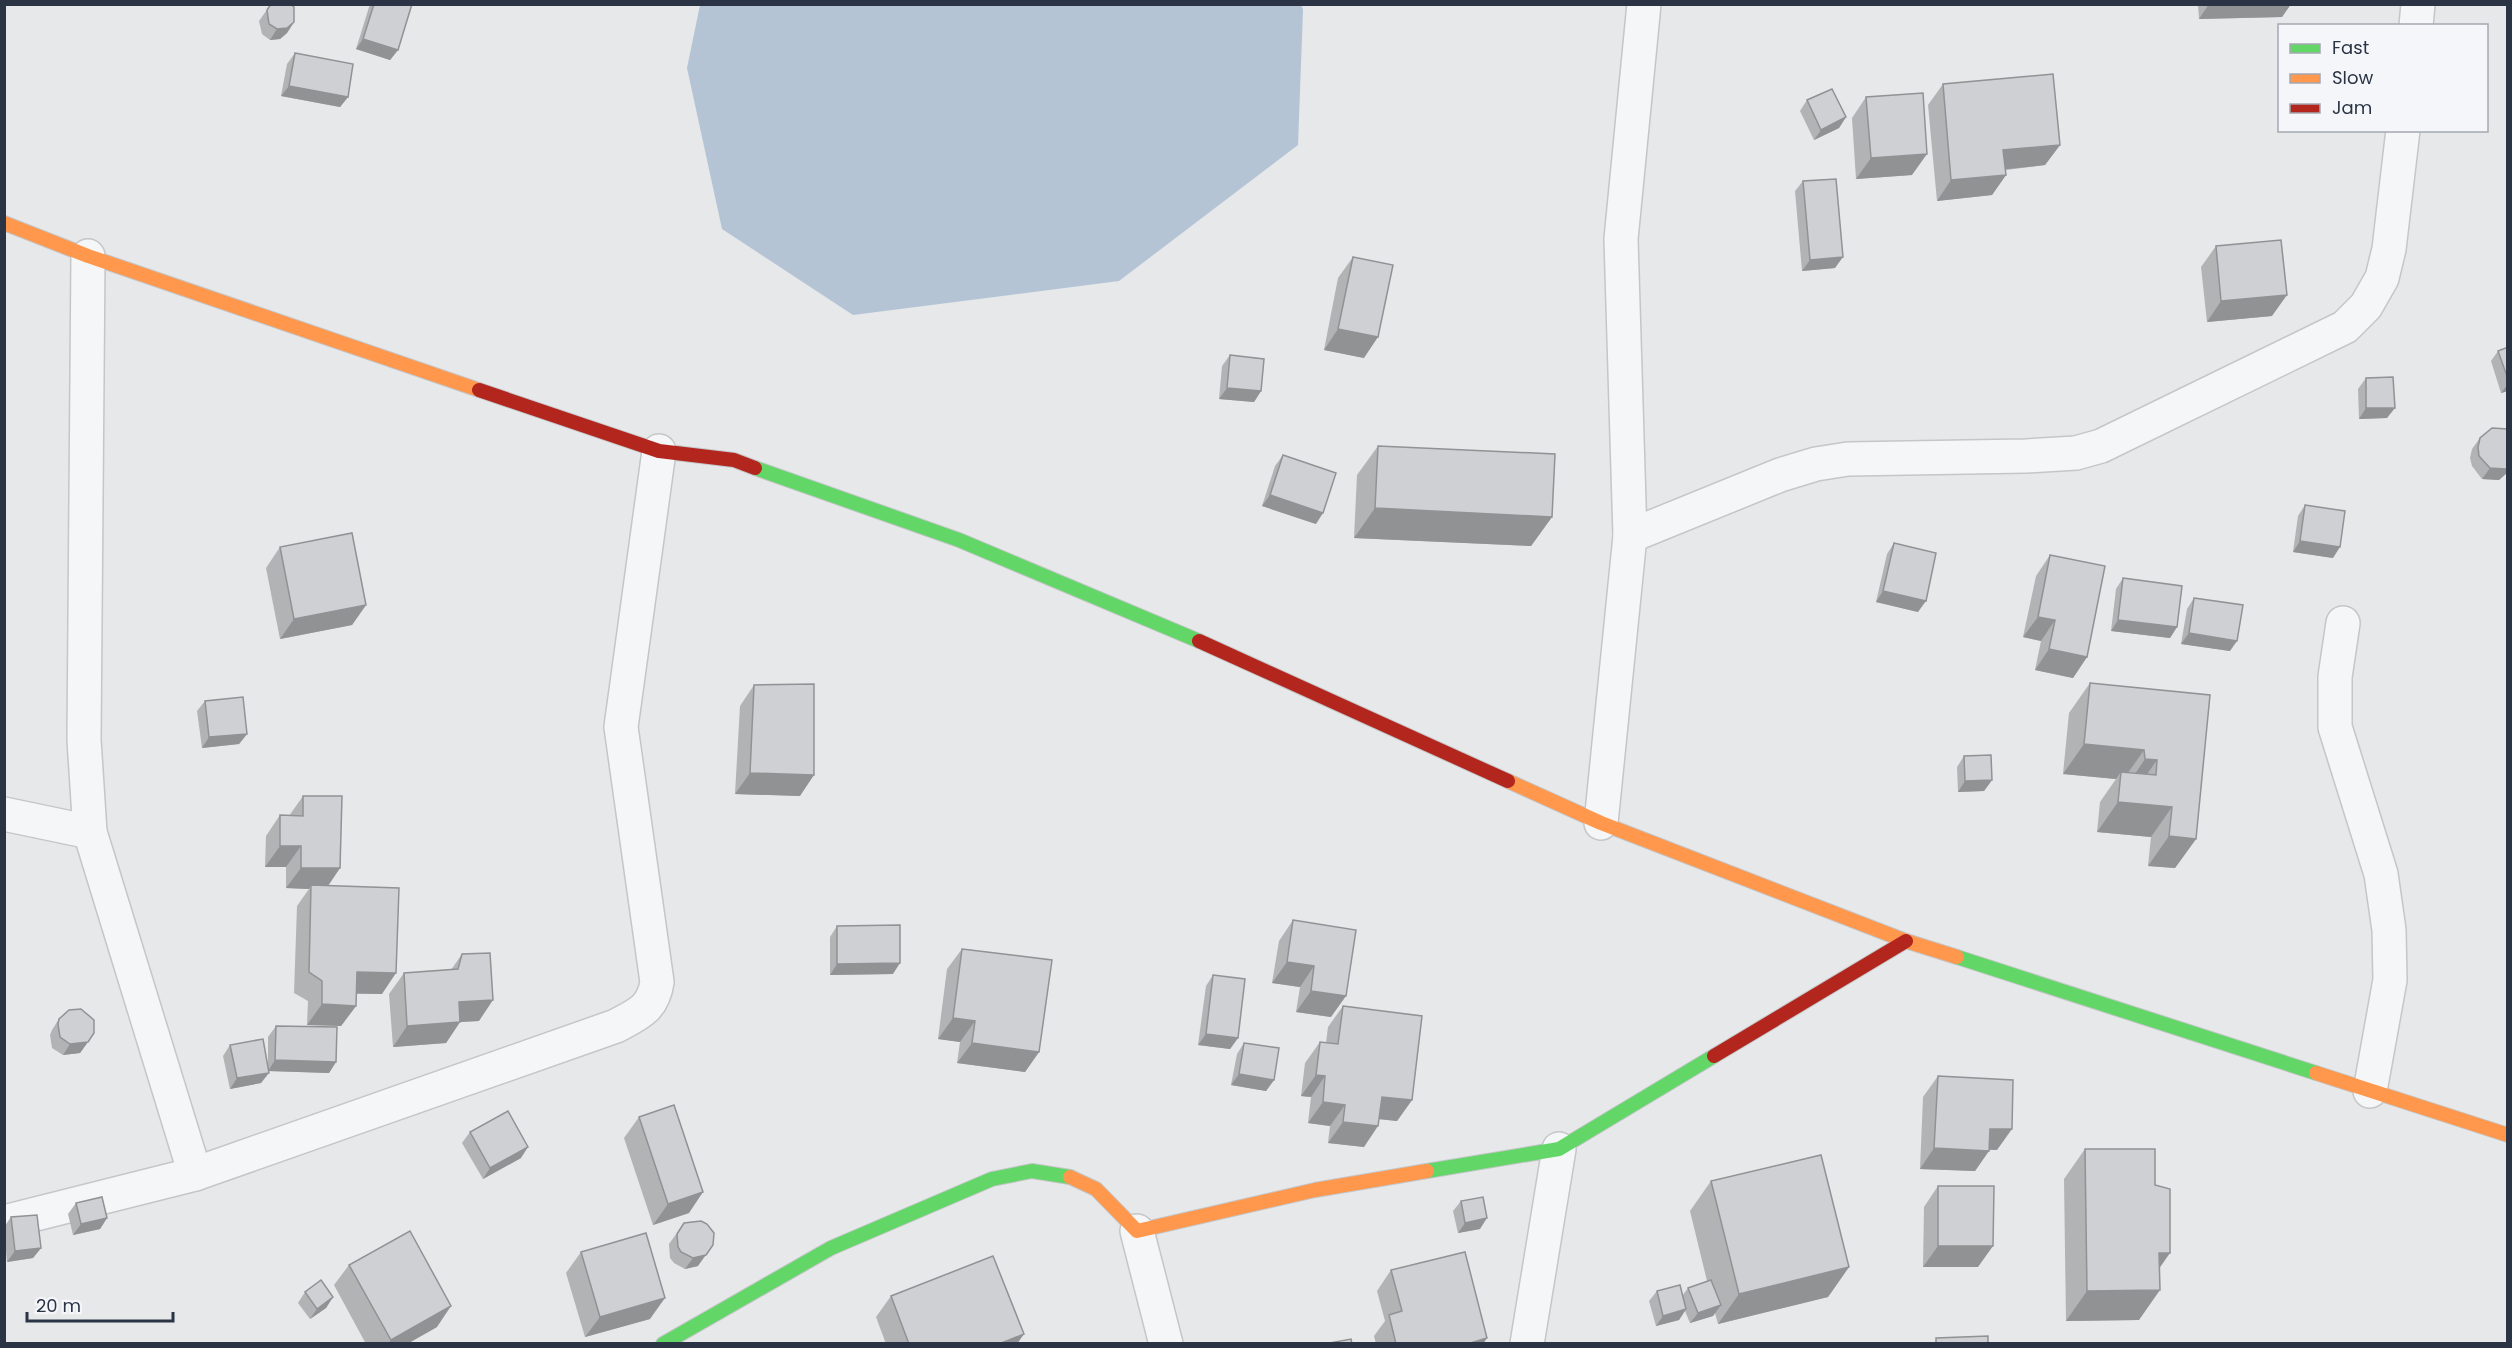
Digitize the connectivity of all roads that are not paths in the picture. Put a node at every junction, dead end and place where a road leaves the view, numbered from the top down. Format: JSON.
{"nodes":[{"id":1,"x":1644,"y":4,"type":"edge"},
{"id":2,"x":2418,"y":4,"type":"edge"},
{"id":3,"x":2416,"y":24,"type":"edge"},
{"id":4,"x":2403,"y":132,"type":"edge"},
{"id":5,"x":4,"y":223,"type":"edge"},
{"id":6,"x":88,"y":256,"type":"junction"},
{"id":7,"x":659,"y":451,"type":"junction"},
{"id":8,"x":1630,"y":536,"type":"junction"},
{"id":9,"x":2343,"y":624,"type":"dead end"},
{"id":10,"x":4,"y":814,"type":"edge"},
{"id":11,"x":1601,"y":824,"type":"junction"},
{"id":12,"x":90,"y":832,"type":"junction"},
{"id":13,"x":1906,"y":941,"type":"junction"},
{"id":14,"x":2370,"y":1091,"type":"junction"},
{"id":15,"x":2508,"y":1135,"type":"edge"},
{"id":16,"x":1559,"y":1149,"type":"junction"},
{"id":17,"x":195,"y":1174,"type":"junction"},
{"id":18,"x":4,"y":1222,"type":"edge"},
{"id":19,"x":1137,"y":1231,"type":"junction"},
{"id":20,"x":663,"y":1344,"type":"edge"},
{"id":21,"x":1166,"y":1344,"type":"edge"},
{"id":22,"x":1527,"y":1344,"type":"edge"}],
"edges":[{"from":1,"to":8,"type":"street"},
{"from":2,"to":3,"type":"street"},
{"from":4,"to":8,"type":"street"},
{"from":5,"to":6,"type":"street"},
{"from":6,"to":7,"type":"street"},
{"from":6,"to":12,"type":"street"},
{"from":7,"to":11,"type":"street"},
{"from":7,"to":17,"type":"street"},
{"from":8,"to":11,"type":"street"},
{"from":9,"to":14,"type":"street"},
{"from":10,"to":12,"type":"street"},
{"from":11,"to":13,"type":"street"},
{"from":12,"to":17,"type":"street"},
{"from":13,"to":14,"type":"street"},
{"from":13,"to":16,"type":"street"},
{"from":14,"to":15,"type":"street"},
{"from":16,"to":19,"type":"street"},
{"from":16,"to":22,"type":"street"},
{"from":17,"to":18,"type":"street"},
{"from":19,"to":20,"type":"street"},
{"from":19,"to":21,"type":"street"}]}
